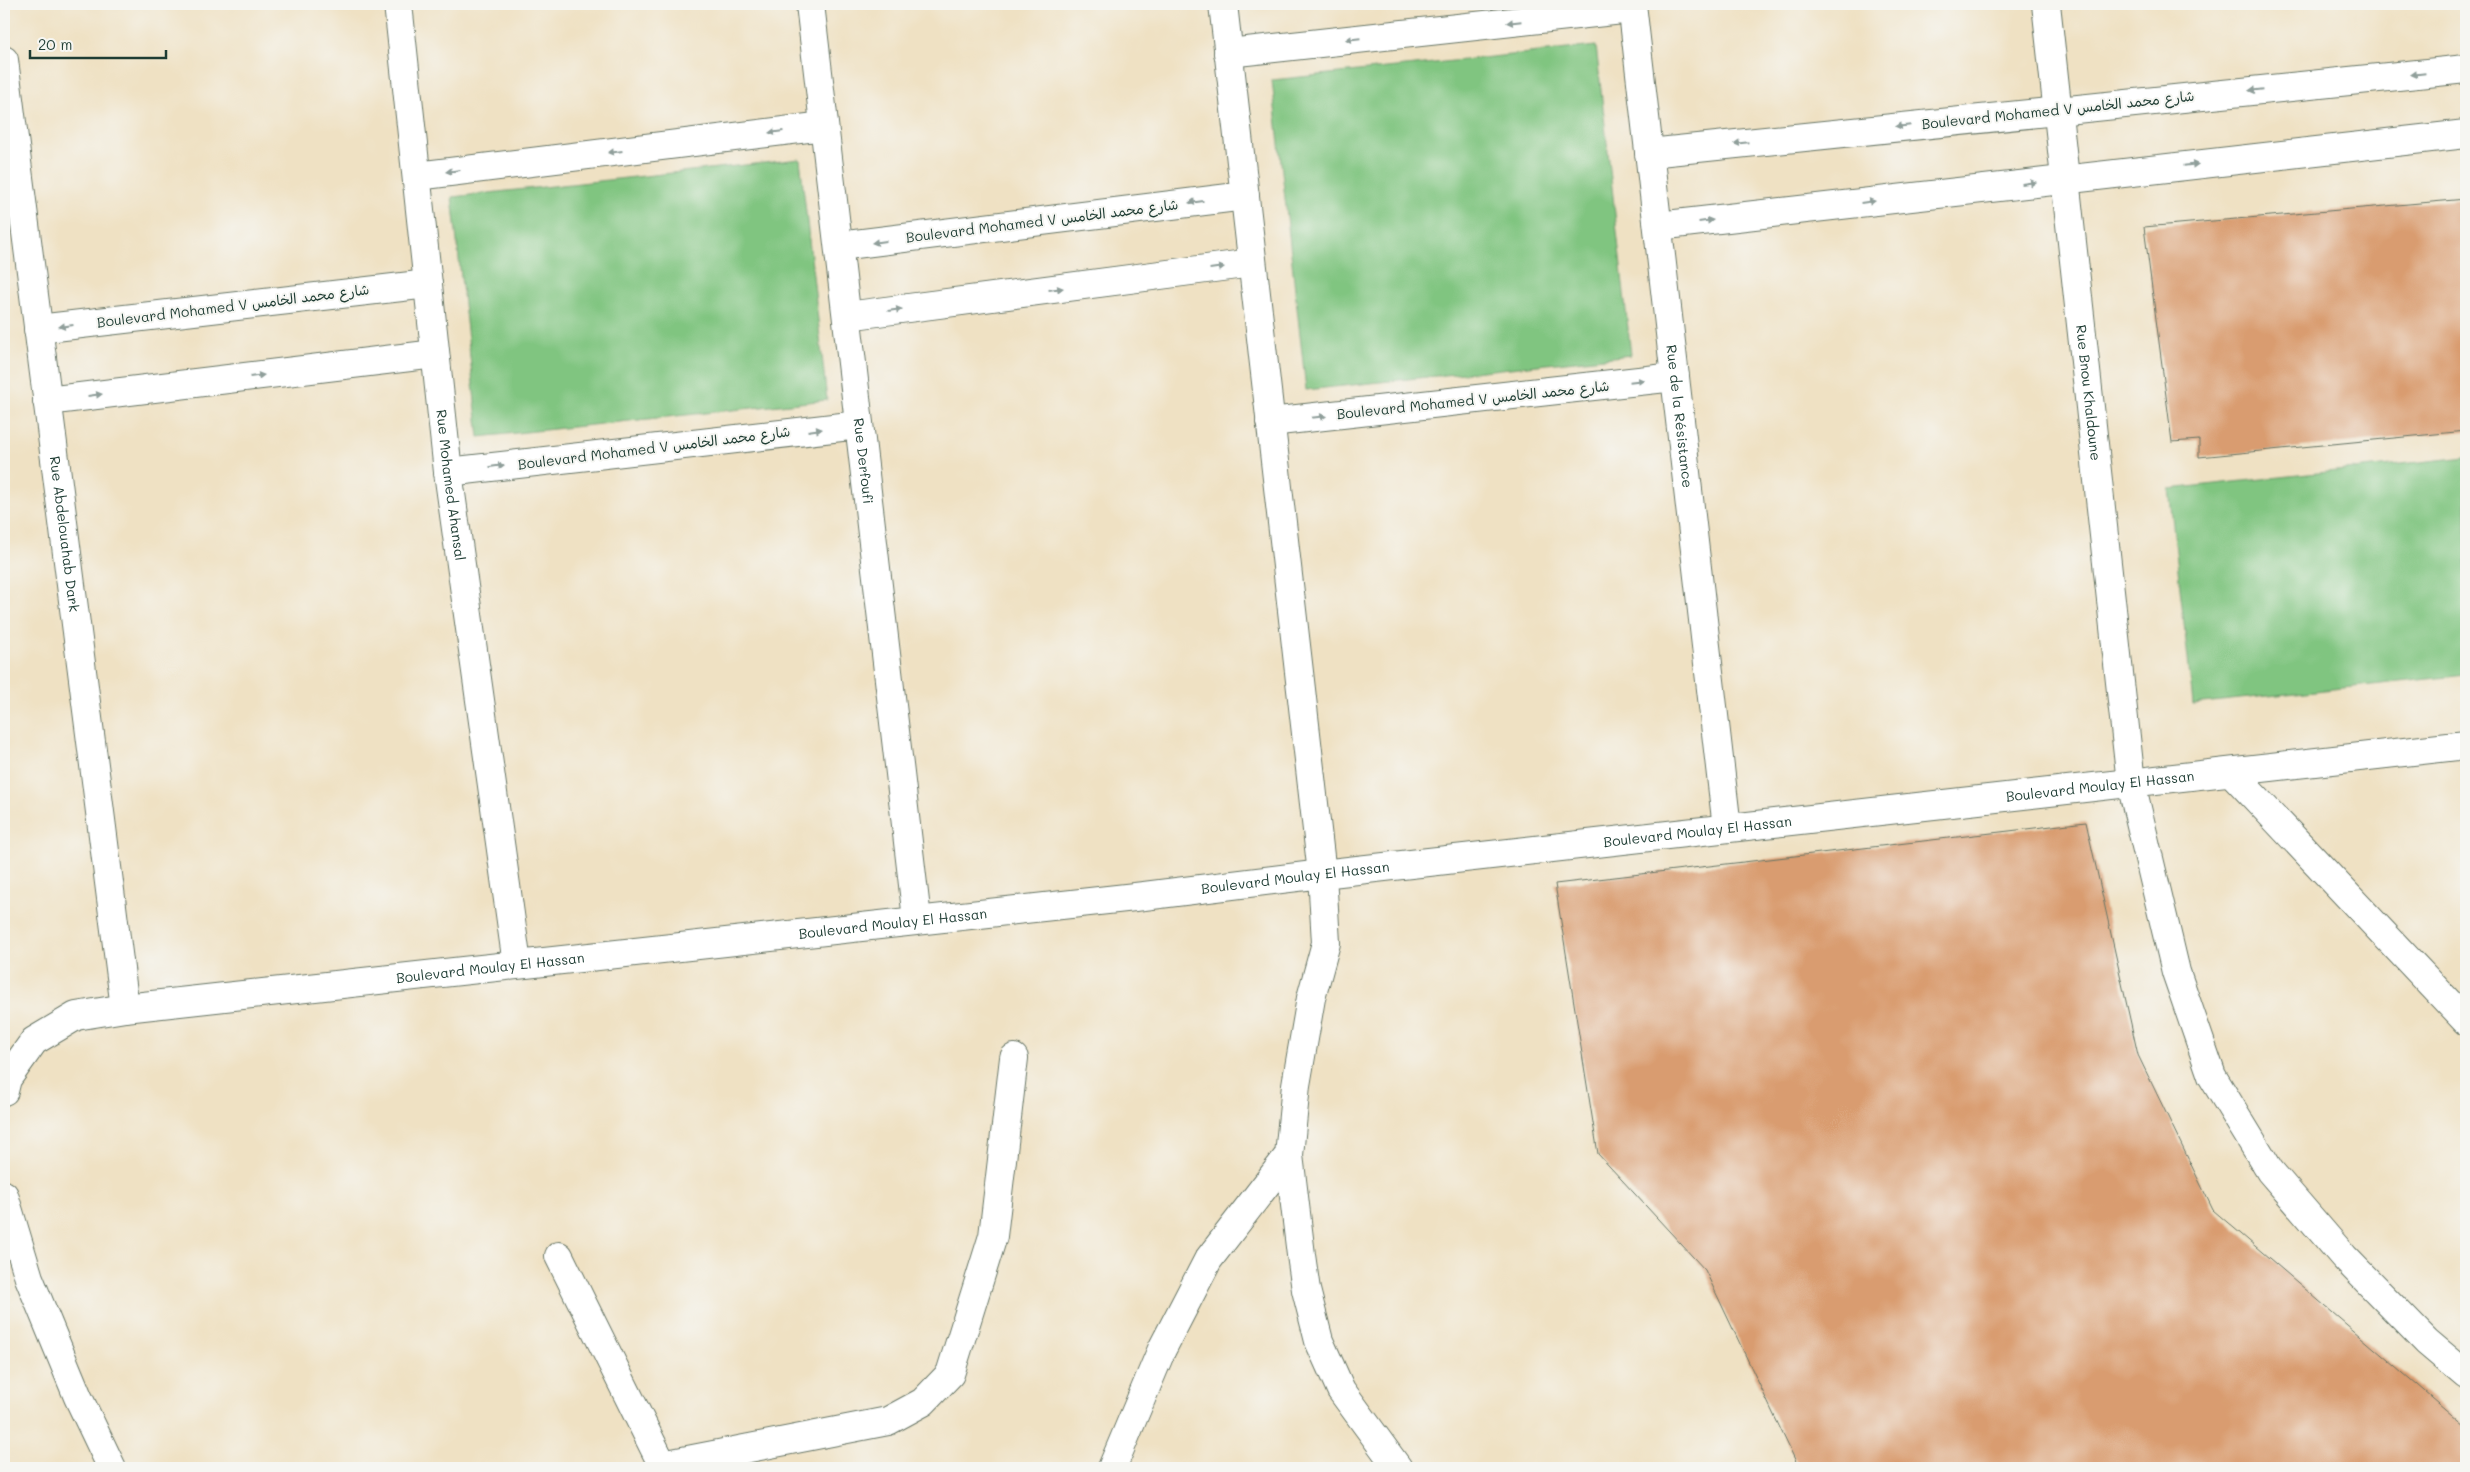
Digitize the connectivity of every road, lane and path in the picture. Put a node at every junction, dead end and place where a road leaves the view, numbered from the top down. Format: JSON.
{"nodes":[{"id":1,"x":398,"y":4,"type":"edge"},
{"id":2,"x":810,"y":4,"type":"edge"},
{"id":3,"x":1223,"y":4,"type":"edge"},
{"id":4,"x":2046,"y":4,"type":"edge"},
{"id":5,"x":1632,"y":6,"type":"edge"},
{"id":6,"x":1228,"y":53,"type":"junction"},
{"id":7,"x":4,"y":60,"type":"edge"},
{"id":8,"x":2466,"y":69,"type":"edge"},
{"id":9,"x":2058,"y":110,"type":"junction"},
{"id":10,"x":824,"y":126,"type":"junction"},
{"id":11,"x":2466,"y":134,"type":"edge"},
{"id":12,"x":1649,"y":152,"type":"junction"},
{"id":13,"x":416,"y":176,"type":"junction"},
{"id":14,"x":2065,"y":179,"type":"junction"},
{"id":15,"x":1245,"y":196,"type":"junction"},
{"id":16,"x":1658,"y":226,"type":"junction"},
{"id":17,"x":839,"y":246,"type":"junction"},
{"id":18,"x":1252,"y":263,"type":"junction"},
{"id":19,"x":428,"y":284,"type":"junction"},
{"id":20,"x":847,"y":316,"type":"junction"},
{"id":21,"x":38,"y":329,"type":"junction"},
{"id":22,"x":435,"y":354,"type":"junction"},
{"id":23,"x":1675,"y":377,"type":"junction"},
{"id":24,"x":47,"y":401,"type":"junction"},
{"id":25,"x":1270,"y":422,"type":"junction"},
{"id":26,"x":859,"y":425,"type":"junction"},
{"id":27,"x":448,"y":472,"type":"junction"},
{"id":28,"x":2466,"y":746,"type":"edge"},
{"id":29,"x":2231,"y":772,"type":"junction"},
{"id":30,"x":2131,"y":783,"type":"junction"},
{"id":31,"x":1727,"y":828,"type":"junction"},
{"id":32,"x":1322,"y":874,"type":"junction"},
{"id":33,"x":917,"y":919,"type":"junction"},
{"id":34,"x":516,"y":964,"type":"junction"},
{"id":35,"x":125,"y":1008,"type":"junction"},
{"id":36,"x":2466,"y":1022,"type":"edge"},
{"id":37,"x":1014,"y":1058,"type":"dead end"},
{"id":38,"x":4,"y":1091,"type":"edge"},
{"id":39,"x":1290,"y":1155,"type":"junction"},
{"id":40,"x":4,"y":1195,"type":"edge"},
{"id":41,"x":559,"y":1256,"type":"dead end"},
{"id":42,"x":2466,"y":1375,"type":"edge"},
{"id":43,"x":663,"y":1467,"type":"edge"},
{"id":44,"x":112,"y":1468,"type":"edge"},
{"id":45,"x":1112,"y":1468,"type":"edge"},
{"id":46,"x":1398,"y":1468,"type":"edge"}],
"edges":[{"from":1,"to":13,"type":"street","name":"Rue Mohamed Ahansal"},
{"from":2,"to":10,"type":"street","name":"Rue Derfoufi"},
{"from":3,"to":6,"type":"street"},
{"from":4,"to":9,"type":"street","name":"Rue Bnou Khaldoune"},
{"from":5,"to":6,"type":"street","one_way":true},
{"from":5,"to":12,"type":"street","name":"Rue de la Résistance"},
{"from":6,"to":15,"type":"street"},
{"from":7,"to":21,"type":"street","name":"Rue Abdelouahab Dark"},
{"from":8,"to":9,"type":"street","name":"Boulevard Mohamed V شارع محمد الخامس","one_way":true},
{"from":9,"to":12,"type":"street","name":"Boulevard Mohamed V شارع محمد الخامس","one_way":true},
{"from":9,"to":14,"type":"street","name":"Rue Bnou Khaldoune"},
{"from":10,"to":13,"type":"street","one_way":true},
{"from":10,"to":17,"type":"street","name":"Rue Derfoufi"},
{"from":14,"to":11,"type":"street","one_way":true},
{"from":12,"to":16,"type":"street","name":"Rue de la Résistance"},
{"from":13,"to":19,"type":"street","name":"Rue Mohamed Ahansal"},
{"from":16,"to":14,"type":"street","one_way":true},
{"from":14,"to":30,"type":"street","name":"Rue Bnou Khaldoune"},
{"from":15,"to":17,"type":"street","name":"Boulevard Mohamed V شارع محمد الخامس","one_way":true},
{"from":15,"to":18,"type":"street"},
{"from":16,"to":23,"type":"street","name":"Rue de la Résistance"},
{"from":17,"to":20,"type":"street","name":"Rue Derfoufi"},
{"from":20,"to":18,"type":"street","one_way":true},
{"from":18,"to":25,"type":"street"},
{"from":19,"to":21,"type":"street","name":"Boulevard Mohamed V شارع محمد الخامس","one_way":true},
{"from":19,"to":22,"type":"street","name":"Rue Mohamed Ahansal"},
{"from":20,"to":26,"type":"street","name":"Rue Derfoufi"},
{"from":21,"to":24,"type":"street","name":"Rue Abdelouahab Dark"},
{"from":24,"to":22,"type":"street","one_way":true},
{"from":22,"to":27,"type":"street","name":"Rue Mohamed Ahansal"},
{"from":25,"to":23,"type":"street","name":"Boulevard Mohamed V شارع محمد الخامس","one_way":true},
{"from":23,"to":31,"type":"street","name":"Rue de la Résistance"},
{"from":24,"to":35,"type":"street","name":"Rue Abdelouahab Dark"},
{"from":25,"to":32,"type":"street"},
{"from":27,"to":26,"type":"street","name":"Boulevard Mohamed V شارع محمد الخامس","one_way":true},
{"from":26,"to":33,"type":"street","name":"Rue Derfoufi"},
{"from":27,"to":34,"type":"street","name":"Rue Mohamed Ahansal"},
{"from":28,"to":29,"type":"street","name":"Boulevard Moulay El Hassan"},
{"from":29,"to":30,"type":"street","name":"Boulevard Moulay El Hassan"},
{"from":29,"to":36,"type":"street"},
{"from":30,"to":31,"type":"street","name":"Boulevard Moulay El Hassan"},
{"from":30,"to":42,"type":"street","name":"Rue Bnou Khaldoune"},
{"from":31,"to":32,"type":"street","name":"Boulevard Moulay El Hassan"},
{"from":32,"to":33,"type":"street","name":"Boulevard Moulay El Hassan"},
{"from":32,"to":39,"type":"street"},
{"from":33,"to":34,"type":"street","name":"Boulevard Moulay El Hassan"},
{"from":34,"to":35,"type":"street","name":"Boulevard Moulay El Hassan"},
{"from":35,"to":38,"type":"street","name":"Boulevard Moulay El Hassan"},
{"from":37,"to":43,"type":"street"},
{"from":39,"to":45,"type":"street"},
{"from":39,"to":46,"type":"street"},
{"from":40,"to":44,"type":"street"},
{"from":41,"to":43,"type":"street"}]}
